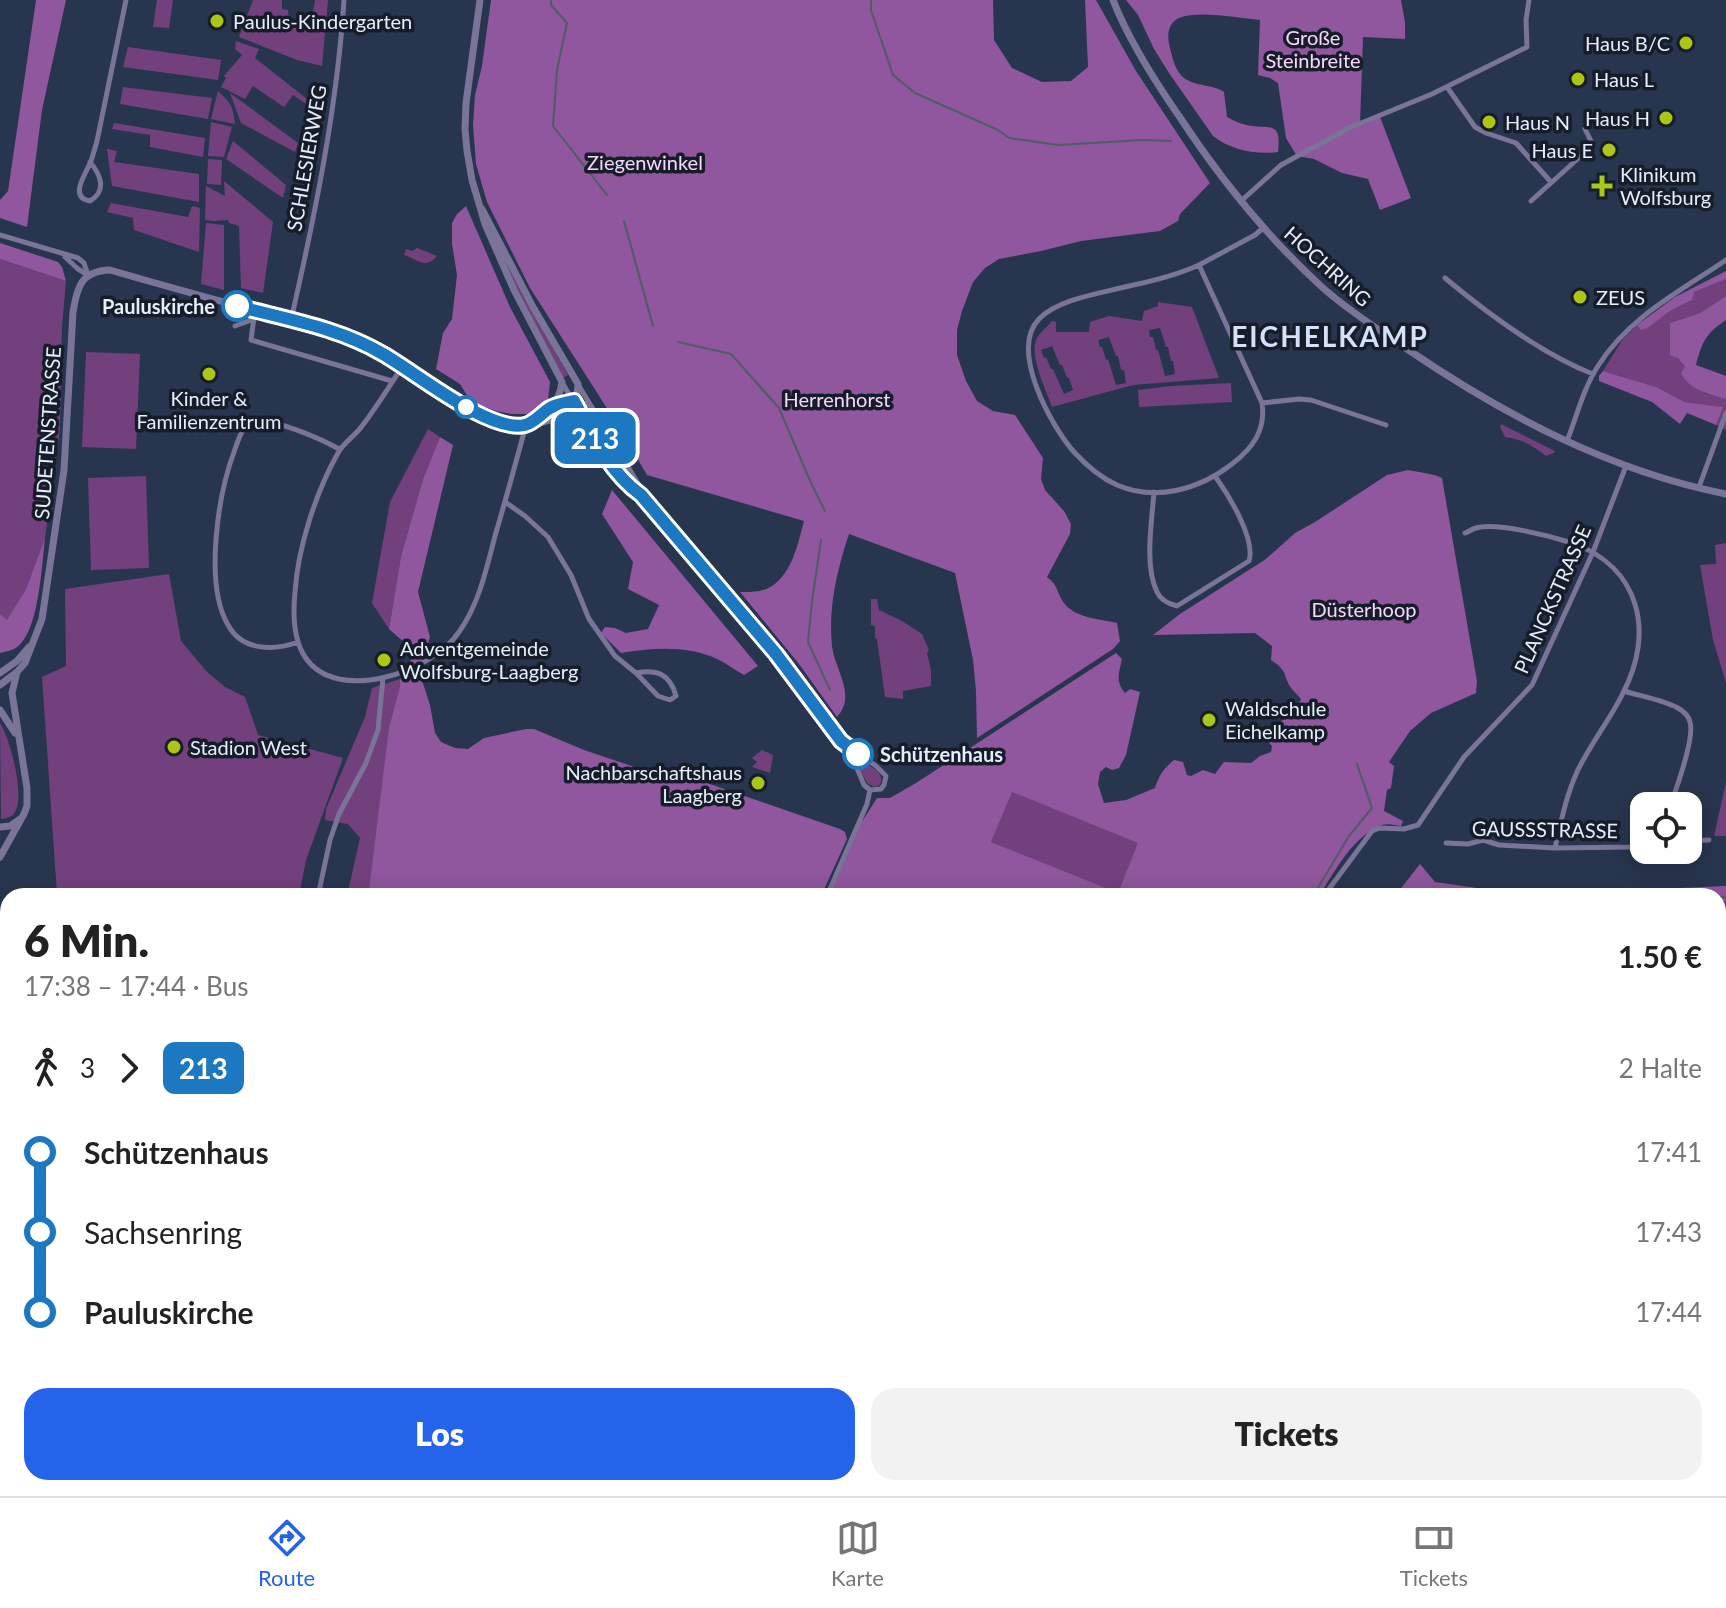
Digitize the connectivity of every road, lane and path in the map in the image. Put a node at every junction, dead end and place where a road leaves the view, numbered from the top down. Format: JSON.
{"nodes":[{"id":1,"x":126,"y":0,"type":"edge"},
{"id":2,"x":344,"y":0,"type":"edge"},
{"id":3,"x":480,"y":0,"type":"edge"},
{"id":4,"x":1113,"y":0,"type":"edge"},
{"id":5,"x":1529,"y":0,"type":"edge"},
{"id":6,"x":1447,"y":87,"type":"junction"},
{"id":7,"x":1585,"y":129,"type":"dead end"},
{"id":8,"x":90,"y":162,"type":"junction"},
{"id":9,"x":1551,"y":182,"type":"junction"},
{"id":10,"x":1531,"y":201,"type":"dead end"},
{"id":11,"x":1240,"y":202,"type":"junction"},
{"id":12,"x":482,"y":209,"type":"junction"},
{"id":13,"x":1263,"y":228,"type":"junction"},
{"id":14,"x":0,"y":235,"type":"edge"},
{"id":15,"x":1726,"y":260,"type":"edge"},
{"id":16,"x":1199,"y":265,"type":"junction"},
{"id":17,"x":88,"y":275,"type":"junction"},
{"id":18,"x":1445,"y":278,"type":"dead end"},
{"id":19,"x":254,"y":315,"type":"junction"},
{"id":20,"x":291,"y":320,"type":"junction"},
{"id":21,"x":235,"y":326,"type":"dead end"},
{"id":22,"x":403,"y":366,"type":"junction"},
{"id":23,"x":1593,"y":374,"type":"junction"},
{"id":24,"x":392,"y":381,"type":"junction"},
{"id":25,"x":562,"y":382,"type":"junction"},
{"id":26,"x":578,"y":384,"type":"junction"},
{"id":27,"x":574,"y":401,"type":"junction"},
{"id":28,"x":1262,"y":403,"type":"junction"},
{"id":29,"x":590,"y":405,"type":"junction"},
{"id":30,"x":552,"y":407,"type":"junction"},
{"id":31,"x":1726,"y":413,"type":"edge"},
{"id":32,"x":526,"y":425,"type":"junction"},
{"id":33,"x":1386,"y":425,"type":"dead end"},
{"id":34,"x":1567,"y":441,"type":"junction"},
{"id":35,"x":339,"y":449,"type":"junction"},
{"id":36,"x":1626,"y":466,"type":"junction"},
{"id":37,"x":1215,"y":476,"type":"junction"},
{"id":38,"x":1699,"y":488,"type":"junction"},
{"id":39,"x":1154,"y":492,"type":"junction"},
{"id":40,"x":1726,"y":494,"type":"edge"},
{"id":41,"x":641,"y":495,"type":"junction"},
{"id":42,"x":505,"y":502,"type":"junction"},
{"id":43,"x":1465,"y":533,"type":"dead end"},
{"id":44,"x":1593,"y":552,"type":"junction"},
{"id":45,"x":34,"y":642,"type":"junction"},
{"id":46,"x":298,"y":642,"type":"junction"},
{"id":47,"x":17,"y":661,"type":"junction"},
{"id":48,"x":0,"y":665,"type":"edge"},
{"id":49,"x":17,"y":672,"type":"junction"},
{"id":50,"x":0,"y":673,"type":"edge"},
{"id":51,"x":636,"y":673,"type":"junction"},
{"id":52,"x":383,"y":678,"type":"junction"},
{"id":53,"x":1,"y":684,"type":"edge"},
{"id":54,"x":1624,"y":691,"type":"junction"},
{"id":55,"x":12,"y":693,"type":"junction"},
{"id":56,"x":0,"y":710,"type":"edge"},
{"id":57,"x":19,"y":742,"type":"junction"},
{"id":58,"x":848,"y":747,"type":"junction"},
{"id":59,"x":870,"y":790,"type":"junction"},
{"id":60,"x":1675,"y":792,"type":"edge"},
{"id":61,"x":24,"y":814,"type":"junction"},
{"id":62,"x":0,"y":827,"type":"edge"},
{"id":63,"x":1702,"y":840,"type":"edge"},
{"id":64,"x":1709,"y":840,"type":"dead end"},
{"id":65,"x":1446,"y":843,"type":"dead end"},
{"id":66,"x":1630,"y":847,"type":"edge"},
{"id":67,"x":1555,"y":848,"type":"junction"},
{"id":68,"x":0,"y":857,"type":"edge"},
{"id":69,"x":320,"y":888,"type":"edge"},
{"id":70,"x":830,"y":888,"type":"edge"},
{"id":71,"x":1330,"y":888,"type":"edge"}],
"edges":[{"from":1,"to":8,"type":"street"},
{"from":2,"to":20,"type":"street","name":"SCHLESIERWEG"},
{"from":3,"to":12,"type":"street"},
{"from":4,"to":11,"type":"street","name":"HOCHRING"},
{"from":5,"to":6,"type":"street"},
{"from":6,"to":9,"type":"street"},
{"from":6,"to":11,"type":"street"},
{"from":7,"to":9,"type":"street"},
{"from":8,"to":8,"type":"street"},
{"from":9,"to":10,"type":"street"},
{"from":11,"to":13,"type":"street","name":"HOCHRING"},
{"from":12,"to":25,"type":"street"},
{"from":12,"to":26,"type":"street"},
{"from":13,"to":16,"type":"street"},
{"from":13,"to":34,"type":"street","name":"HOCHRING"},
{"from":14,"to":17,"type":"street"},
{"from":15,"to":23,"type":"street"},
{"from":16,"to":28,"type":"street"},
{"from":16,"to":39,"type":"street"},
{"from":17,"to":19,"type":"street"},
{"from":17,"to":45,"type":"street","name":"SUDETENSTRASSE"},
{"from":18,"to":23,"type":"street"},
{"from":19,"to":20,"type":"street"},
{"from":19,"to":21,"type":"street"},
{"from":19,"to":24,"type":"street"},
{"from":20,"to":22,"type":"street"},
{"from":22,"to":24,"type":"street"},
{"from":22,"to":32,"type":"street"},
{"from":23,"to":34,"type":"street"},
{"from":24,"to":35,"type":"street"},
{"from":25,"to":27,"type":"street"},
{"from":25,"to":30,"type":"street"},
{"from":26,"to":27,"type":"street"},
{"from":26,"to":29,"type":"street"},
{"from":27,"to":29,"type":"street"},
{"from":27,"to":30,"type":"street"},
{"from":27,"to":32,"type":"street"},
{"from":27,"to":41,"type":"street"},
{"from":28,"to":33,"type":"street"},
{"from":28,"to":37,"type":"street"},
{"from":29,"to":41,"type":"street"},
{"from":30,"to":32,"type":"street"},
{"from":31,"to":38,"type":"street"},
{"from":32,"to":42,"type":"street"},
{"from":34,"to":36,"type":"street","name":"HOCHRING"},
{"from":35,"to":46,"type":"street"},
{"from":35,"to":46,"type":"street"},
{"from":36,"to":38,"type":"street","name":"HOCHRING"},
{"from":36,"to":44,"type":"street","name":"PLANCKSTRASSE"},
{"from":37,"to":39,"type":"street"},
{"from":37,"to":39,"type":"street"},
{"from":38,"to":40,"type":"street","name":"HOCHRING"},
{"from":41,"to":58,"type":"street"},
{"from":42,"to":51,"type":"street"},
{"from":42,"to":52,"type":"street"},
{"from":43,"to":44,"type":"street"},
{"from":44,"to":54,"type":"street"},
{"from":44,"to":71,"type":"street","name":"PLANCKSTRASSE"},
{"from":45,"to":47,"type":"street"},
{"from":45,"to":49,"type":"street"},
{"from":46,"to":52,"type":"street"},
{"from":47,"to":48,"type":"street"},
{"from":47,"to":50,"type":"street"},
{"from":49,"to":53,"type":"street"},
{"from":49,"to":55,"type":"street"},
{"from":51,"to":51,"type":"street"},
{"from":52,"to":69,"type":"street"},
{"from":53,"to":55,"type":"street"},
{"from":54,"to":60,"type":"street"},
{"from":54,"to":67,"type":"street"},
{"from":55,"to":57,"type":"street"},
{"from":56,"to":57,"type":"street"},
{"from":57,"to":61,"type":"street"},
{"from":58,"to":59,"type":"street"},
{"from":58,"to":59,"type":"street"},
{"from":59,"to":70,"type":"street"},
{"from":61,"to":62,"type":"street"},
{"from":61,"to":68,"type":"street"},
{"from":63,"to":64,"type":"street"},
{"from":65,"to":67,"type":"street","name":"GAUSSSTRASSE"},
{"from":66,"to":67,"type":"street","name":"GAUSSSTRASSE"}]}
